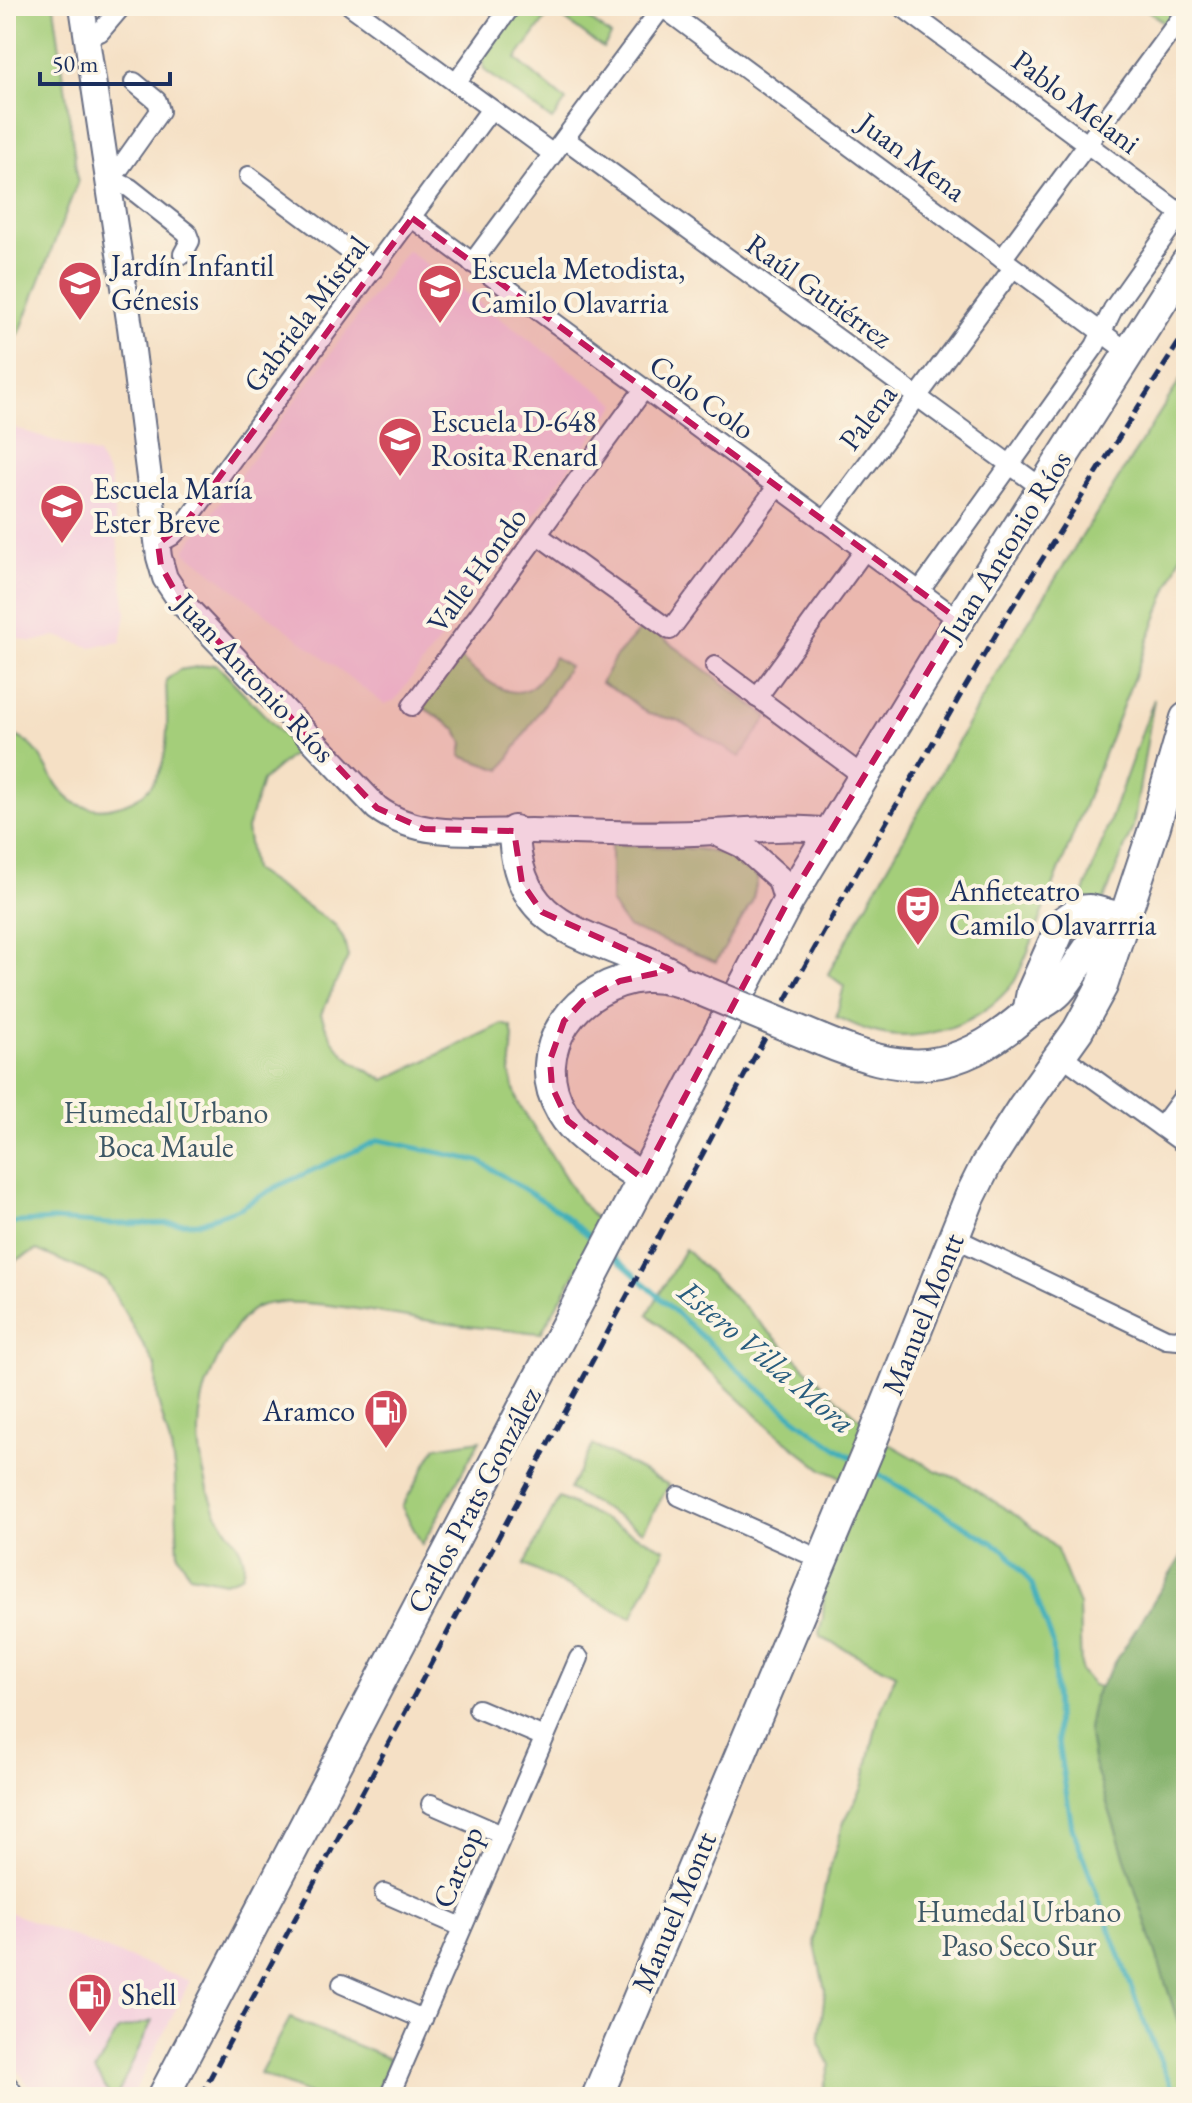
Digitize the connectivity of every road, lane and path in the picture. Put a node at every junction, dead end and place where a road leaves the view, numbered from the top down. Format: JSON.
{"nodes":[{"id":1,"x":82,"y":6,"type":"edge"},
{"id":2,"x":122,"y":6,"type":"edge"},
{"id":3,"x":511,"y":6,"type":"edge"},
{"id":4,"x":901,"y":6,"type":"edge"},
{"id":5,"x":663,"y":7,"type":"edge"},
{"id":6,"x":360,"y":9,"type":"edge"},
{"id":7,"x":1186,"y":11,"type":"edge"},
{"id":8,"x":87,"y":36,"type":"junction"},
{"id":9,"x":134,"y":82,"type":"dead end"},
{"id":10,"x":456,"y":83,"type":"junction"},
{"id":11,"x":491,"y":109,"type":"junction"},
{"id":12,"x":1087,"y":145,"type":"junction"},
{"id":13,"x":559,"y":146,"type":"junction"},
{"id":14,"x":249,"y":176,"type":"dead end"},
{"id":15,"x":107,"y":177,"type":"junction"},
{"id":16,"x":1183,"y":209,"type":"edge"},
{"id":17,"x":412,"y":218,"type":"junction"},
{"id":18,"x":183,"y":254,"type":"dead end"},
{"id":19,"x":472,"y":263,"type":"junction"},
{"id":20,"x":1186,"y":263,"type":"edge"},
{"id":21,"x":1008,"y":264,"type":"junction"},
{"id":22,"x":374,"y":269,"type":"junction"},
{"id":23,"x":1100,"y":332,"type":"junction"},
{"id":24,"x":1128,"y":352,"type":"junction"},
{"id":25,"x":644,"y":389,"type":"junction"},
{"id":26,"x":917,"y":398,"type":"junction"},
{"id":27,"x":1010,"y":465,"type":"junction"},
{"id":28,"x":777,"y":487,"type":"junction"},
{"id":29,"x":1042,"y":488,"type":"junction"},
{"id":30,"x":824,"y":522,"type":"junction"},
{"id":31,"x":538,"y":535,"type":"junction"},
{"id":32,"x":158,"y":544,"type":"junction"},
{"id":33,"x":864,"y":551,"type":"junction"},
{"id":34,"x":919,"y":592,"type":"junction"},
{"id":35,"x":959,"y":620,"type":"junction"},
{"id":36,"x":715,"y":666,"type":"dead end"},
{"id":37,"x":757,"y":698,"type":"junction"},
{"id":38,"x":412,"y":706,"type":"dead end"},
{"id":39,"x":1186,"y":718,"type":"edge"},
{"id":40,"x":863,"y":776,"type":"junction"},
{"id":41,"x":514,"y":831,"type":"junction"},
{"id":42,"x":830,"y":831,"type":"junction"},
{"id":43,"x":714,"y":832,"type":"junction"},
{"id":44,"x":787,"y":903,"type":"junction"},
{"id":45,"x":1125,"y":919,"type":"junction"},
{"id":46,"x":695,"y":987,"type":"junction"},
{"id":47,"x":1061,"y":1055,"type":"junction"},
{"id":48,"x":1186,"y":1093,"type":"edge"},
{"id":49,"x":1161,"y":1127,"type":"junction"},
{"id":50,"x":1186,"y":1145,"type":"edge"},
{"id":51,"x":642,"y":1178,"type":"junction"},
{"id":52,"x":953,"y":1237,"type":"junction"},
{"id":53,"x":1186,"y":1334,"type":"edge"},
{"id":54,"x":679,"y":1496,"type":"dead end"},
{"id":55,"x":822,"y":1560,"type":"junction"},
{"id":56,"x":579,"y":1658,"type":"dead end"},
{"id":57,"x":478,"y":1709,"type":"dead end"},
{"id":58,"x":544,"y":1737,"type":"junction"},
{"id":59,"x":431,"y":1804,"type":"dead end"},
{"id":60,"x":502,"y":1835,"type":"junction"},
{"id":61,"x":384,"y":1893,"type":"dead end"},
{"id":62,"x":462,"y":1927,"type":"junction"},
{"id":63,"x":342,"y":1984,"type":"dead end"},
{"id":64,"x":423,"y":2019,"type":"junction"},
{"id":65,"x":6,"y":2088,"type":"edge"},
{"id":66,"x":12,"y":2097,"type":"edge"},
{"id":67,"x":163,"y":2097,"type":"edge"},
{"id":68,"x":389,"y":2097,"type":"edge"},
{"id":69,"x":597,"y":2097,"type":"edge"}],
"edges":[{"from":1,"to":8,"type":"street","name":"Juan Antonio Ríos"},
{"from":2,"to":8,"type":"street"},
{"from":3,"to":10,"type":"street"},
{"from":4,"to":12,"type":"street","name":"Pablo Melani"},
{"from":5,"to":13,"type":"street"},
{"from":5,"to":21,"type":"street","name":"Juan Mena"},
{"from":6,"to":10,"type":"street","name":"Raúl Gutiérrez"},
{"from":7,"to":12,"type":"street","name":"Palena"},
{"from":8,"to":15,"type":"street","name":"Juan Antonio Ríos"},
{"from":9,"to":15,"type":"street"},
{"from":10,"to":11,"type":"street","name":"Raúl Gutiérrez"},
{"from":11,"to":13,"type":"street","name":"Raúl Gutiérrez"},
{"from":11,"to":17,"type":"street","name":"Gabriela Mistral"},
{"from":12,"to":16,"type":"street","name":"Pablo Melani"},
{"from":12,"to":21,"type":"street","name":"Palena"},
{"from":13,"to":19,"type":"street"},
{"from":13,"to":26,"type":"street","name":"Raúl Gutiérrez"},
{"from":14,"to":22,"type":"street"},
{"from":15,"to":18,"type":"street"},
{"from":15,"to":32,"type":"street","name":"Juan Antonio Ríos"},
{"from":16,"to":23,"type":"street"},
{"from":17,"to":19,"type":"street","name":"Colo Colo"},
{"from":17,"to":22,"type":"street","name":"Gabriela Mistral"},
{"from":19,"to":25,"type":"street","name":"Colo Colo"},
{"from":20,"to":24,"type":"main road","name":"Juan Antonio Ríos"},
{"from":21,"to":23,"type":"street","name":"Juan Mena"},
{"from":21,"to":26,"type":"street","name":"Palena"},
{"from":22,"to":32,"type":"street","name":"Gabriela Mistral"},
{"from":23,"to":24,"type":"street","name":"Juan Mena"},
{"from":23,"to":27,"type":"street"},
{"from":24,"to":29,"type":"main road","name":"Juan Antonio Ríos"},
{"from":25,"to":28,"type":"street","name":"Colo Colo"},
{"from":25,"to":31,"type":"street","name":"Valle Hondo"},
{"from":26,"to":27,"type":"street","name":"Raúl Gutiérrez"},
{"from":26,"to":30,"type":"street","name":"Palena"},
{"from":27,"to":29,"type":"street","name":"Raúl Gutiérrez"},
{"from":27,"to":34,"type":"street"},
{"from":28,"to":30,"type":"street","name":"Colo Colo"},
{"from":28,"to":31,"type":"street"},
{"from":29,"to":35,"type":"main road","name":"Juan Antonio Ríos"},
{"from":30,"to":33,"type":"street","name":"Colo Colo"},
{"from":31,"to":38,"type":"street","name":"Valle Hondo"},
{"from":32,"to":41,"type":"street","name":"Juan Antonio Ríos"},
{"from":33,"to":34,"type":"street","name":"Colo Colo"},
{"from":33,"to":37,"type":"street"},
{"from":34,"to":35,"type":"street","name":"Colo Colo"},
{"from":35,"to":40,"type":"main road","name":"Juan Antonio Ríos"},
{"from":36,"to":37,"type":"street"},
{"from":37,"to":40,"type":"street"},
{"from":39,"to":45,"type":"main road","name":"Manuel Montt"},
{"from":40,"to":42,"type":"main road","name":"Juan Antonio Ríos"},
{"from":41,"to":43,"type":"street","name":"Juan Antonio Ríos"},
{"from":41,"to":46,"type":"main road"},
{"from":42,"to":43,"type":"street","name":"Juan Antonio Ríos"},
{"from":42,"to":44,"type":"main road","name":"Juan Antonio Ríos"},
{"from":43,"to":44,"type":"street","name":"Juan Antonio Ríos"},
{"from":44,"to":51,"type":"main road","name":"Carlos Prats González"},
{"from":45,"to":46,"type":"main road","bridge":true},
{"from":45,"to":47,"type":"main road","name":"Manuel Montt"},
{"from":46,"to":51,"type":"main road"},
{"from":47,"to":49,"type":"street"},
{"from":47,"to":52,"type":"main road","name":"Manuel Montt"},
{"from":48,"to":49,"type":"street"},
{"from":49,"to":50,"type":"street"},
{"from":51,"to":67,"type":"main road","name":"Carlos Prats González"},
{"from":52,"to":53,"type":"street"},
{"from":52,"to":55,"type":"main road","name":"Manuel Montt"},
{"from":54,"to":55,"type":"street"},
{"from":55,"to":69,"type":"main road","name":"Manuel Montt"},
{"from":56,"to":58,"type":"street","name":"Carcop"},
{"from":57,"to":58,"type":"street"},
{"from":58,"to":60,"type":"street","name":"Carcop"},
{"from":59,"to":60,"type":"street"},
{"from":60,"to":62,"type":"street","name":"Carcop"},
{"from":61,"to":62,"type":"street"},
{"from":62,"to":64,"type":"street","name":"Carcop"},
{"from":63,"to":64,"type":"street"},
{"from":64,"to":68,"type":"street","name":"Carcop"},
{"from":65,"to":66,"type":"street"}]}
